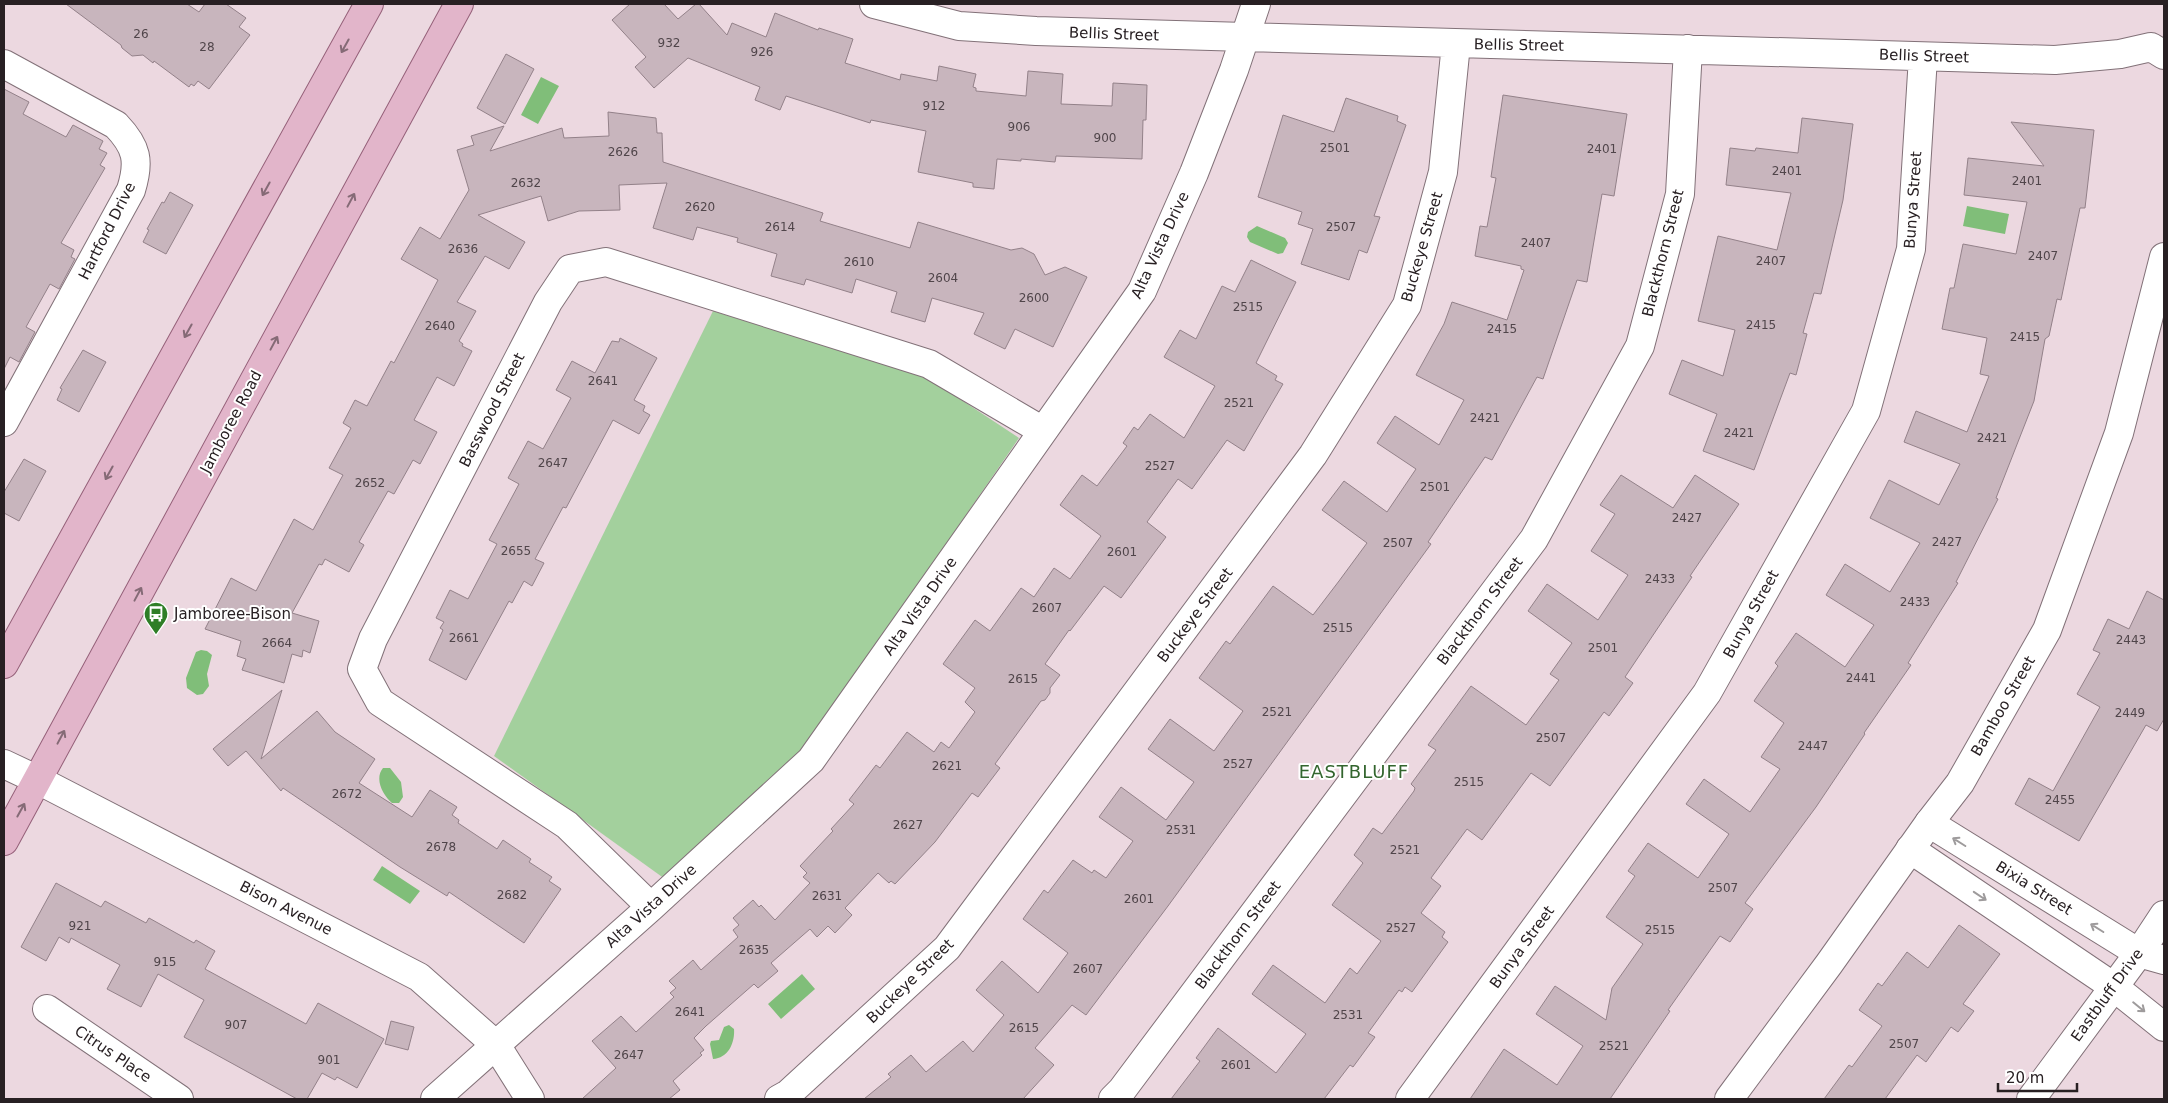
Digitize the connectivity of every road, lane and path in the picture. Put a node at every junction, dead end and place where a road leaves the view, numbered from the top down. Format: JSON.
{"nodes":[{"id":1,"x":369,"y":4,"type":"edge"},
{"id":2,"x":459,"y":4,"type":"edge"},
{"id":3,"x":874,"y":4,"type":"edge"},
{"id":4,"x":1256,"y":4,"type":"edge"},
{"id":5,"x":1245,"y":38,"type":"junction"},
{"id":6,"x":1456,"y":44,"type":"junction"},
{"id":7,"x":1688,"y":49,"type":"junction"},
{"id":8,"x":2164,"y":55,"type":"edge"},
{"id":9,"x":1923,"y":56,"type":"junction"},
{"id":10,"x":4,"y":64,"type":"edge"},
{"id":11,"x":2164,"y":257,"type":"edge"},
{"id":12,"x":4,"y":422,"type":"edge"},
{"id":13,"x":1043,"y":431,"type":"junction"},
{"id":14,"x":4,"y":664,"type":"edge"},
{"id":15,"x":4,"y":764,"type":"edge"},
{"id":16,"x":38,"y":780,"type":"junction"},
{"id":17,"x":1929,"y":823,"type":"junction"},
{"id":18,"x":4,"y":841,"type":"edge"},
{"id":19,"x":1910,"y":849,"type":"junction"},
{"id":20,"x":651,"y":907,"type":"junction"},
{"id":21,"x":2164,"y":914,"type":"edge"},
{"id":22,"x":2152,"y":956,"type":"edge"},
{"id":23,"x":2114,"y":987,"type":"junction"},
{"id":24,"x":47,"y":1009,"type":"dead end"},
{"id":25,"x":2164,"y":1027,"type":"edge"},
{"id":26,"x":496,"y":1045,"type":"junction"},
{"id":27,"x":179,"y":1099,"type":"edge"},
{"id":28,"x":435,"y":1099,"type":"edge"},
{"id":29,"x":530,"y":1099,"type":"edge"},
{"id":30,"x":779,"y":1099,"type":"edge"},
{"id":31,"x":1113,"y":1099,"type":"edge"},
{"id":32,"x":1410,"y":1099,"type":"edge"},
{"id":33,"x":1729,"y":1099,"type":"edge"},
{"id":34,"x":2031,"y":1099,"type":"edge"}],
"edges":[{"from":1,"to":14,"type":"main road","one_way":true},
{"from":16,"to":2,"type":"main road","name":"Jamboree Road","one_way":true},
{"from":3,"to":5,"type":"street","name":"Bellis Street"},
{"from":4,"to":5,"type":"street","name":"Alta Vista Drive"},
{"from":5,"to":6,"type":"street","name":"Bellis Street"},
{"from":5,"to":13,"type":"street","name":"Alta Vista Drive"},
{"from":6,"to":7,"type":"street","name":"Bellis Street"},
{"from":6,"to":30,"type":"street","name":"Buckeye Street"},
{"from":7,"to":9,"type":"street","name":"Bellis Street"},
{"from":7,"to":31,"type":"street","name":"Blackthorn Street"},
{"from":8,"to":9,"type":"street","name":"Bellis Street"},
{"from":9,"to":32,"type":"street","name":"Bunya Street"},
{"from":10,"to":12,"type":"street","name":"Hartford Drive"},
{"from":11,"to":17,"type":"street","name":"Bamboo Street"},
{"from":13,"to":20,"type":"street","name":"Alta Vista Drive"},
{"from":13,"to":20,"type":"street","name":"Basswood Street"},
{"from":15,"to":16,"type":"street","name":"Bison Avenue"},
{"from":18,"to":16,"type":"main road","name":"Jamboree Road","one_way":true},
{"from":16,"to":26,"type":"street","name":"Bison Avenue"},
{"from":17,"to":19,"type":"street","name":"Bamboo Street"},
{"from":22,"to":17,"type":"street","name":"Bixia Street","one_way":true},
{"from":19,"to":23,"type":"street","one_way":true},
{"from":19,"to":33,"type":"street","name":"Bamboo Street"},
{"from":20,"to":26,"type":"street","name":"Alta Vista Drive"},
{"from":21,"to":22,"type":"street","name":"Eastbluff Drive"},
{"from":22,"to":23,"type":"street","name":"Eastbluff Drive"},
{"from":23,"to":25,"type":"street","one_way":true},
{"from":23,"to":34,"type":"street","name":"Eastbluff Drive"},
{"from":24,"to":27,"type":"street","name":"Citrus Place"},
{"from":26,"to":28,"type":"street","name":"Alta Vista Drive"},
{"from":26,"to":29,"type":"street","name":"Bison Avenue"}]}
